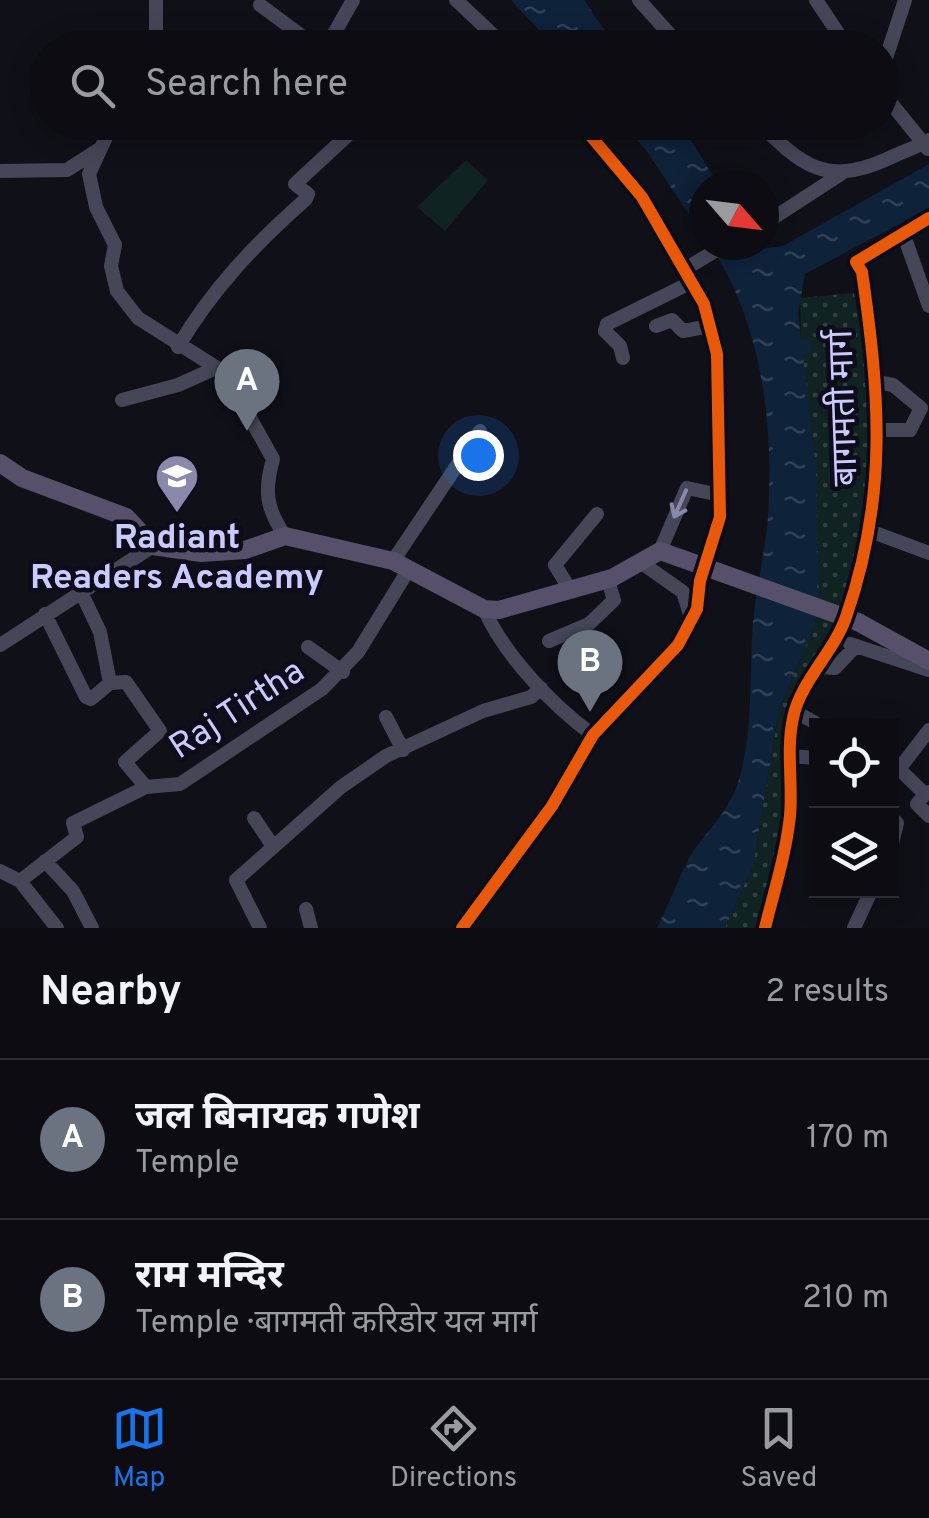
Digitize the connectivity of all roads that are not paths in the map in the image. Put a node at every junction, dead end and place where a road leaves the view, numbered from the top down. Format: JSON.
{"nodes":[{"id":1,"x":156,"y":0,"type":"edge"},
{"id":2,"x":353,"y":0,"type":"edge"},
{"id":3,"x":456,"y":0,"type":"edge"},
{"id":4,"x":639,"y":0,"type":"edge"},
{"id":5,"x":816,"y":0,"type":"edge"},
{"id":6,"x":905,"y":0,"type":"edge"},
{"id":7,"x":260,"y":4,"type":"dead end"},
{"id":8,"x":156,"y":30,"type":"edge"},
{"id":9,"x":294,"y":30,"type":"edge"},
{"id":10,"x":336,"y":30,"type":"edge"},
{"id":11,"x":488,"y":30,"type":"edge"},
{"id":12,"x":666,"y":30,"type":"edge"},
{"id":13,"x":836,"y":30,"type":"edge"},
{"id":14,"x":895,"y":30,"type":"edge"},
{"id":15,"x":899,"y":112,"type":"edge"},
{"id":16,"x":103,"y":140,"type":"edge"},
{"id":17,"x":342,"y":140,"type":"edge"},
{"id":18,"x":594,"y":140,"type":"edge"},
{"id":19,"x":778,"y":140,"type":"edge"},
{"id":20,"x":928,"y":145,"type":"edge"},
{"id":21,"x":98,"y":150,"type":"junction"},
{"id":22,"x":0,"y":172,"type":"edge"},
{"id":23,"x":842,"y":174,"type":"junction"},
{"id":24,"x":779,"y":214,"type":"edge"},
{"id":25,"x":929,"y":218,"type":"edge"},
{"id":26,"x":903,"y":233,"type":"junction"},
{"id":27,"x":698,"y":260,"type":"edge"},
{"id":28,"x":688,"y":275,"type":"junction"},
{"id":29,"x":929,"y":306,"type":"edge"},
{"id":30,"x":656,"y":326,"type":"dead end"},
{"id":31,"x":710,"y":326,"type":"junction"},
{"id":32,"x":178,"y":347,"type":"junction"},
{"id":33,"x":622,"y":358,"type":"dead end"},
{"id":34,"x":216,"y":368,"type":"junction"},
{"id":35,"x":877,"y":382,"type":"junction"},
{"id":36,"x":122,"y":400,"type":"dead end"},
{"id":37,"x":879,"y":430,"type":"junction"},
{"id":38,"x":480,"y":431,"type":"dead end"},
{"id":39,"x":0,"y":463,"type":"edge"},
{"id":40,"x":720,"y":495,"type":"junction"},
{"id":41,"x":597,"y":514,"type":"dead end"},
{"id":42,"x":870,"y":532,"type":"junction"},
{"id":43,"x":285,"y":536,"type":"junction"},
{"id":44,"x":153,"y":546,"type":"junction"},
{"id":45,"x":660,"y":551,"type":"junction"},
{"id":46,"x":929,"y":553,"type":"edge"},
{"id":47,"x":639,"y":561,"type":"junction"},
{"id":48,"x":401,"y":565,"type":"junction"},
{"id":49,"x":599,"y":582,"type":"junction"},
{"id":50,"x":570,"y":588,"type":"junction"},
{"id":51,"x":82,"y":592,"type":"junction"},
{"id":52,"x":484,"y":609,"type":"junction"},
{"id":53,"x":45,"y":614,"type":"junction"},
{"id":54,"x":692,"y":620,"type":"junction"},
{"id":55,"x":549,"y":641,"type":"dead end"},
{"id":56,"x":0,"y":645,"type":"edge"},
{"id":57,"x":308,"y":647,"type":"dead end"},
{"id":58,"x":929,"y":661,"type":"edge"},
{"id":59,"x":822,"y":666,"type":"junction"},
{"id":60,"x":929,"y":670,"type":"edge"},
{"id":61,"x":342,"y":672,"type":"junction"},
{"id":62,"x":110,"y":683,"type":"junction"},
{"id":63,"x":541,"y":688,"type":"junction"},
{"id":64,"x":794,"y":712,"type":"junction"},
{"id":65,"x":386,"y":717,"type":"dead end"},
{"id":66,"x":809,"y":720,"type":"edge"},
{"id":67,"x":929,"y":730,"type":"edge"},
{"id":68,"x":594,"y":735,"type":"junction"},
{"id":69,"x":403,"y":750,"type":"junction"},
{"id":70,"x":790,"y":756,"type":"junction"},
{"id":71,"x":809,"y":757,"type":"edge"},
{"id":72,"x":899,"y":764,"type":"edge"},
{"id":73,"x":899,"y":772,"type":"edge"},
{"id":74,"x":146,"y":787,"type":"junction"},
{"id":75,"x":927,"y":793,"type":"edge"},
{"id":76,"x":929,"y":816,"type":"edge"},
{"id":77,"x":254,"y":818,"type":"dead end"},
{"id":78,"x":272,"y":846,"type":"junction"},
{"id":79,"x":46,"y":861,"type":"junction"},
{"id":80,"x":0,"y":871,"type":"edge"},
{"id":81,"x":20,"y":880,"type":"junction"},
{"id":82,"x":867,"y":898,"type":"edge"},
{"id":83,"x":306,"y":909,"type":"dead end"},
{"id":84,"x":57,"y":928,"type":"edge"},
{"id":85,"x":92,"y":928,"type":"edge"},
{"id":86,"x":260,"y":928,"type":"edge"},
{"id":87,"x":311,"y":928,"type":"edge"},
{"id":88,"x":462,"y":928,"type":"edge"},
{"id":89,"x":765,"y":928,"type":"edge"},
{"id":90,"x":854,"y":928,"type":"edge"}],
"edges":[{"from":1,"to":8,"type":"street"},
{"from":2,"to":10,"type":"street"},
{"from":3,"to":11,"type":"street"},
{"from":4,"to":12,"type":"street"},
{"from":5,"to":13,"type":"street"},
{"from":6,"to":14,"type":"street"},
{"from":7,"to":9,"type":"street"},
{"from":15,"to":20,"type":"street"},
{"from":16,"to":21,"type":"street"},
{"from":17,"to":32,"type":"street"},
{"from":18,"to":28,"type":"street"},
{"from":19,"to":23,"type":"street"},
{"from":20,"to":23,"type":"street"},
{"from":21,"to":22,"type":"street"},
{"from":21,"to":32,"type":"street"},
{"from":23,"to":24,"type":"street"},
{"from":25,"to":26,"type":"street"},
{"from":26,"to":29,"type":"street"},
{"from":26,"to":35,"type":"street","name":"बागमती मार्ग"},
{"from":27,"to":28,"type":"street"},
{"from":28,"to":31,"type":"street"},
{"from":28,"to":33,"type":"street"},
{"from":30,"to":31,"type":"street"},
{"from":31,"to":40,"type":"street"},
{"from":32,"to":34,"type":"street"},
{"from":34,"to":36,"type":"street"},
{"from":34,"to":43,"type":"street"},
{"from":35,"to":37,"type":"street","name":"बागमती मार्ग"},
{"from":35,"to":37,"type":"street"},
{"from":37,"to":42,"type":"street","name":"बागमती मार्ग"},
{"from":38,"to":48,"type":"street","name":"Raj Tirtha"},
{"from":39,"to":44,"type":"main road"},
{"from":40,"to":45,"type":"street","one_way":true},
{"from":40,"to":54,"type":"street"},
{"from":41,"to":50,"type":"street"},
{"from":42,"to":46,"type":"street"},
{"from":42,"to":59,"type":"street","name":"बागमती मार्ग"},
{"from":43,"to":44,"type":"main road"},
{"from":43,"to":48,"type":"main road"},
{"from":44,"to":51,"type":"street"},
{"from":45,"to":47,"type":"main road"},
{"from":45,"to":58,"type":"main road","bridge":true},
{"from":47,"to":49,"type":"main road"},
{"from":47,"to":54,"type":"street"},
{"from":48,"to":52,"type":"main road"},
{"from":48,"to":61,"type":"street","name":"Raj Tirtha"},
{"from":49,"to":50,"type":"main road"},
{"from":49,"to":55,"type":"street"},
{"from":50,"to":52,"type":"main road"},
{"from":51,"to":53,"type":"street"},
{"from":51,"to":62,"type":"street"},
{"from":52,"to":63,"type":"street"},
{"from":53,"to":56,"type":"street"},
{"from":53,"to":62,"type":"street"},
{"from":54,"to":68,"type":"street"},
{"from":57,"to":61,"type":"street"},
{"from":59,"to":60,"type":"street"},
{"from":59,"to":64,"type":"street","name":"बागमती मार्ग"},
{"from":61,"to":74,"type":"street","name":"Raj Tirtha"},
{"from":62,"to":74,"type":"street"},
{"from":63,"to":68,"type":"street"},
{"from":63,"to":69,"type":"street"},
{"from":64,"to":66,"type":"street"},
{"from":64,"to":70,"type":"street"},
{"from":65,"to":69,"type":"street"},
{"from":67,"to":72,"type":"street"},
{"from":68,"to":88,"type":"street"},
{"from":69,"to":78,"type":"street"},
{"from":70,"to":71,"type":"street"},
{"from":70,"to":89,"type":"street"},
{"from":73,"to":75,"type":"street"},
{"from":74,"to":79,"type":"street","name":"Raj Tirtha"},
{"from":75,"to":76,"type":"street"},
{"from":77,"to":78,"type":"street"},
{"from":78,"to":86,"type":"street"},
{"from":79,"to":81,"type":"street","name":"Raj Tirtha"},
{"from":79,"to":85,"type":"street"},
{"from":80,"to":81,"type":"street"},
{"from":81,"to":84,"type":"street"},
{"from":82,"to":90,"type":"street"},
{"from":83,"to":87,"type":"street"}]}
